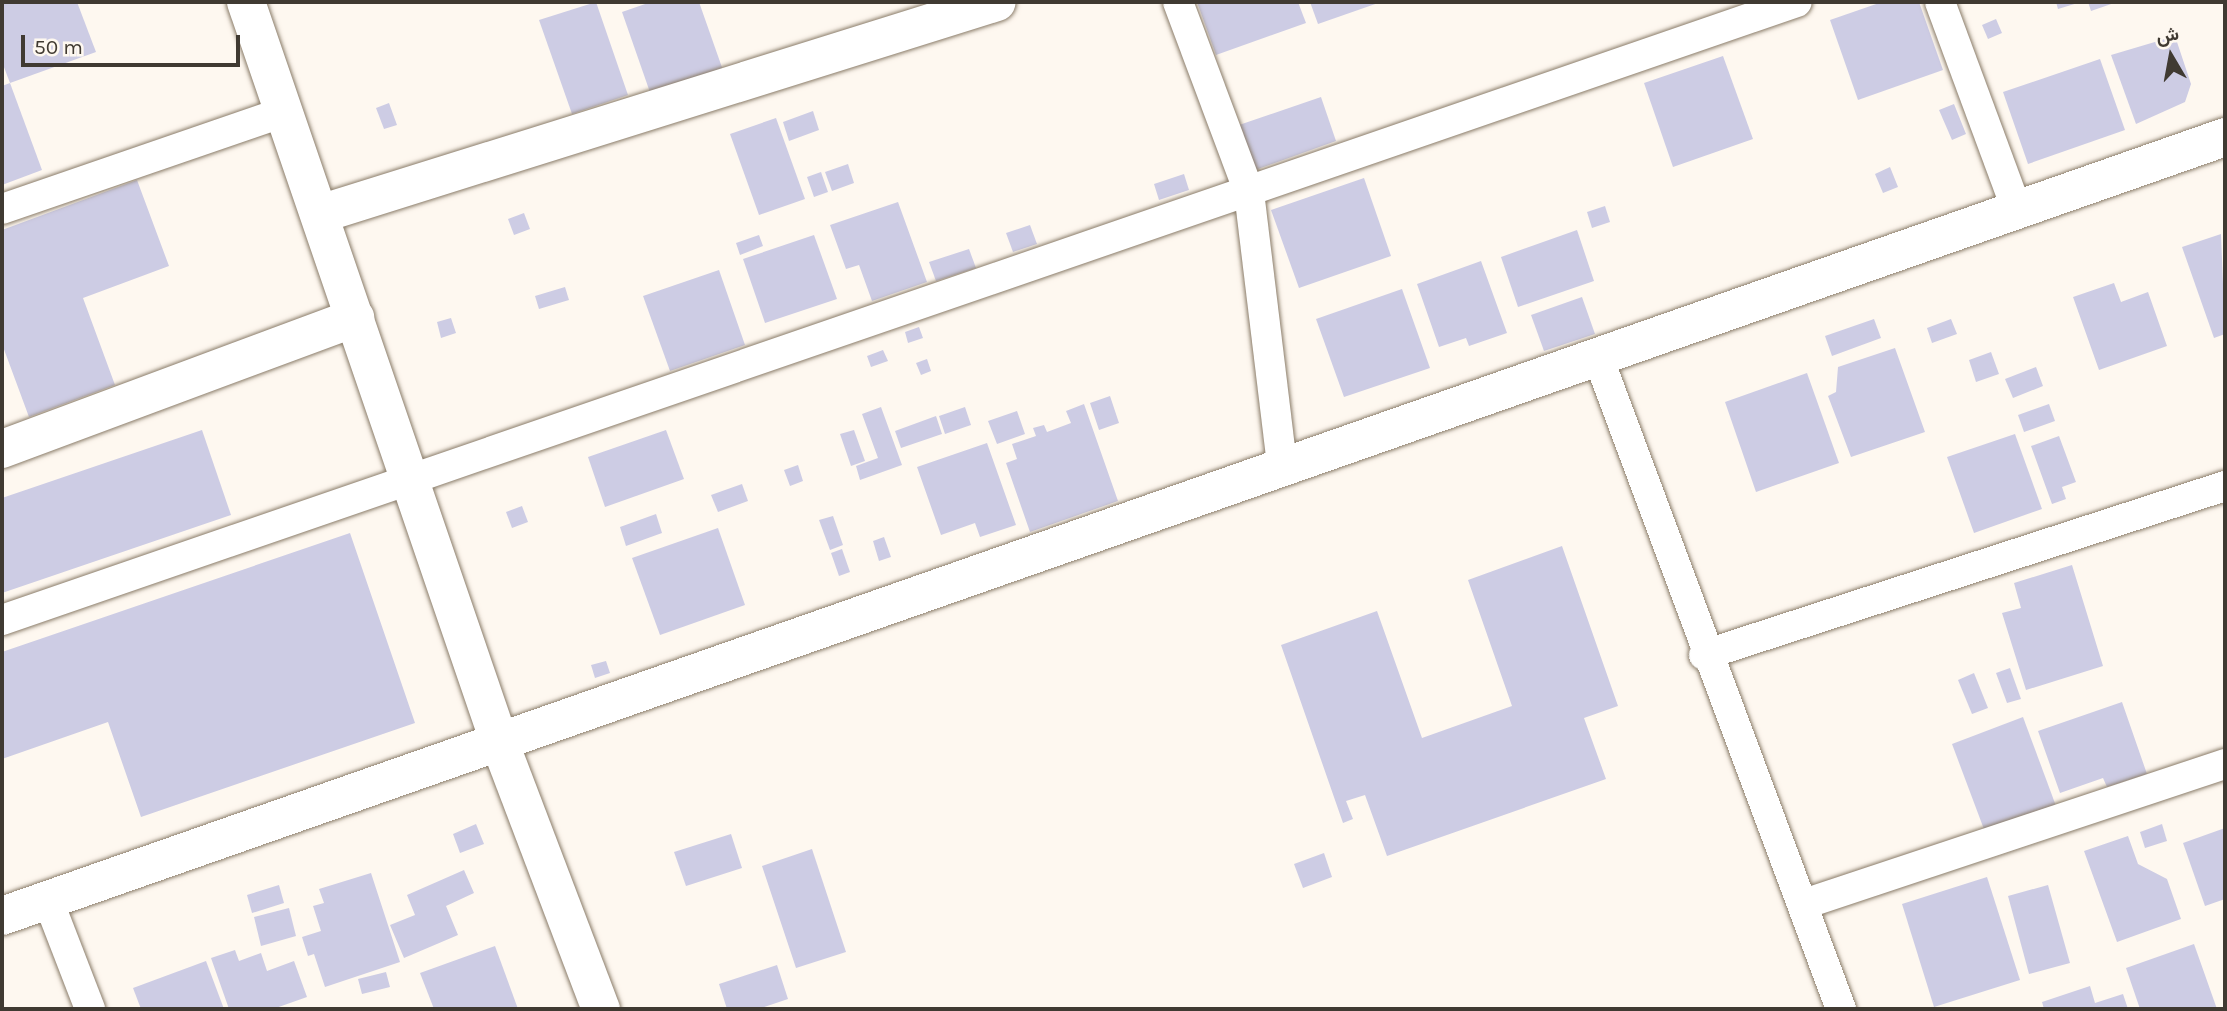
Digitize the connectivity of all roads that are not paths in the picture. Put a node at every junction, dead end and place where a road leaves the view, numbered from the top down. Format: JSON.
{"nodes":[{"id":1,"x":246,"y":2,"type":"edge"},
{"id":2,"x":997,"y":2,"type":"edge"},
{"id":3,"x":1178,"y":2,"type":"edge"},
{"id":4,"x":1797,"y":2,"type":"edge"},
{"id":5,"x":1940,"y":2,"type":"edge"},
{"id":6,"x":286,"y":111,"type":"junction"},
{"id":7,"x":2225,"y":137,"type":"edge"},
{"id":8,"x":1249,"y":192,"type":"junction"},
{"id":9,"x":2,"y":209,"type":"edge"},
{"id":10,"x":2017,"y":210,"type":"junction"},
{"id":11,"x":320,"y":214,"type":"junction"},
{"id":12,"x":355,"y":318,"type":"junction"},
{"id":13,"x":1598,"y":357,"type":"junction"},
{"id":14,"x":2,"y":449,"type":"edge"},
{"id":15,"x":1282,"y":465,"type":"junction"},
{"id":16,"x":409,"y":477,"type":"junction"},
{"id":17,"x":2225,"y":486,"type":"edge"},
{"id":18,"x":2,"y":620,"type":"edge"},
{"id":19,"x":1704,"y":655,"type":"junction"},
{"id":20,"x":499,"y":741,"type":"junction"},
{"id":21,"x":2225,"y":764,"type":"edge"},
{"id":22,"x":48,"y":900,"type":"junction"},
{"id":23,"x":1804,"y":904,"type":"junction"},
{"id":24,"x":2,"y":916,"type":"edge"},
{"id":25,"x":90,"y":1009,"type":"edge"},
{"id":26,"x":601,"y":1009,"type":"edge"},
{"id":27,"x":1841,"y":1009,"type":"edge"}],
"edges":[{"from":1,"to":6,"type":"street"},
{"from":2,"to":11,"type":"street"},
{"from":3,"to":8,"type":"street"},
{"from":4,"to":8,"type":"street"},
{"from":5,"to":10,"type":"street"},
{"from":6,"to":9,"type":"street"},
{"from":6,"to":11,"type":"street"},
{"from":7,"to":10,"type":"street"},
{"from":8,"to":15,"type":"street"},
{"from":8,"to":16,"type":"street"},
{"from":10,"to":13,"type":"street"},
{"from":11,"to":12,"type":"street"},
{"from":12,"to":14,"type":"street"},
{"from":12,"to":16,"type":"street"},
{"from":13,"to":15,"type":"street"},
{"from":13,"to":19,"type":"street"},
{"from":15,"to":20,"type":"street"},
{"from":16,"to":18,"type":"street"},
{"from":16,"to":20,"type":"street"},
{"from":17,"to":19,"type":"street"},
{"from":19,"to":23,"type":"street"},
{"from":20,"to":22,"type":"street"},
{"from":20,"to":26,"type":"street"},
{"from":21,"to":23,"type":"street"},
{"from":22,"to":24,"type":"street"},
{"from":22,"to":25,"type":"street"},
{"from":23,"to":27,"type":"street"}]}
